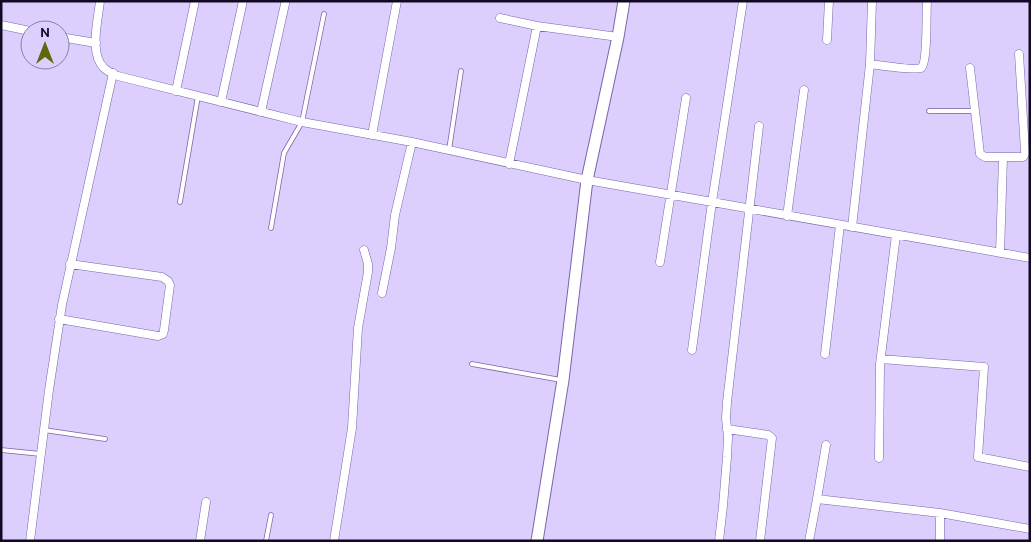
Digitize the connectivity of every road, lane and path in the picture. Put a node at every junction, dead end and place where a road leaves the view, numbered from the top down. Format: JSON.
{"nodes":[{"id":1,"x":100,"y":1,"type":"edge"},
{"id":2,"x":195,"y":1,"type":"edge"},
{"id":3,"x":243,"y":1,"type":"edge"},
{"id":4,"x":397,"y":1,"type":"edge"},
{"id":5,"x":624,"y":1,"type":"edge"},
{"id":6,"x":743,"y":1,"type":"edge"},
{"id":7,"x":829,"y":1,"type":"edge"},
{"id":8,"x":872,"y":1,"type":"edge"},
{"id":9,"x":926,"y":1,"type":"edge"},
{"id":10,"x":285,"y":4,"type":"dead end"},
{"id":11,"x":324,"y":14,"type":"dead end"},
{"id":12,"x":500,"y":18,"type":"dead end"},
{"id":13,"x":1,"y":26,"type":"edge"},
{"id":14,"x":537,"y":26,"type":"junction"},
{"id":15,"x":20,"y":30,"type":"edge"},
{"id":16,"x":618,"y":37,"type":"junction"},
{"id":17,"x":70,"y":39,"type":"edge"},
{"id":18,"x":827,"y":40,"type":"dead end"},
{"id":19,"x":96,"y":43,"type":"junction"},
{"id":20,"x":1019,"y":54,"type":"dead end"},
{"id":21,"x":870,"y":64,"type":"junction"},
{"id":22,"x":970,"y":68,"type":"dead end"},
{"id":23,"x":461,"y":71,"type":"dead end"},
{"id":24,"x":112,"y":73,"type":"junction"},
{"id":25,"x":804,"y":90,"type":"dead end"},
{"id":26,"x":176,"y":91,"type":"junction"},
{"id":27,"x":198,"y":96,"type":"junction"},
{"id":28,"x":686,"y":98,"type":"dead end"},
{"id":29,"x":221,"y":102,"type":"junction"},
{"id":30,"x":929,"y":111,"type":"dead end"},
{"id":31,"x":975,"y":111,"type":"junction"},
{"id":32,"x":261,"y":112,"type":"junction"},
{"id":33,"x":302,"y":122,"type":"junction"},
{"id":34,"x":759,"y":126,"type":"dead end"},
{"id":35,"x":1027,"y":130,"type":"edge"},
{"id":36,"x":372,"y":135,"type":"junction"},
{"id":37,"x":412,"y":142,"type":"junction"},
{"id":38,"x":449,"y":150,"type":"junction"},
{"id":39,"x":1003,"y":158,"type":"junction"},
{"id":40,"x":509,"y":164,"type":"junction"},
{"id":41,"x":587,"y":180,"type":"junction"},
{"id":42,"x":671,"y":195,"type":"junction"},
{"id":43,"x":180,"y":202,"type":"dead end"},
{"id":44,"x":712,"y":202,"type":"junction"},
{"id":45,"x":749,"y":209,"type":"junction"},
{"id":46,"x":787,"y":216,"type":"junction"},
{"id":47,"x":840,"y":225,"type":"junction"},
{"id":48,"x":852,"y":227,"type":"junction"},
{"id":49,"x":271,"y":228,"type":"dead end"},
{"id":50,"x":896,"y":235,"type":"junction"},
{"id":51,"x":364,"y":250,"type":"dead end"},
{"id":52,"x":1000,"y":253,"type":"junction"},
{"id":53,"x":1030,"y":258,"type":"edge"},
{"id":54,"x":660,"y":262,"type":"dead end"},
{"id":55,"x":70,"y":264,"type":"junction"},
{"id":56,"x":382,"y":293,"type":"dead end"},
{"id":57,"x":60,"y":319,"type":"junction"},
{"id":58,"x":692,"y":350,"type":"dead end"},
{"id":59,"x":825,"y":354,"type":"dead end"},
{"id":60,"x":881,"y":359,"type":"junction"},
{"id":61,"x":472,"y":364,"type":"dead end"},
{"id":62,"x":563,"y":380,"type":"junction"},
{"id":63,"x":727,"y":429,"type":"junction"},
{"id":64,"x":44,"y":430,"type":"junction"},
{"id":65,"x":105,"y":439,"type":"dead end"},
{"id":66,"x":826,"y":445,"type":"dead end"},
{"id":67,"x":1,"y":450,"type":"edge"},
{"id":68,"x":41,"y":454,"type":"junction"},
{"id":69,"x":879,"y":458,"type":"dead end"},
{"id":70,"x":1030,"y":467,"type":"edge"},
{"id":71,"x":817,"y":499,"type":"junction"},
{"id":72,"x":206,"y":502,"type":"dead end"},
{"id":73,"x":940,"y":513,"type":"junction"},
{"id":74,"x":271,"y":515,"type":"dead end"},
{"id":75,"x":1030,"y":529,"type":"edge"},
{"id":76,"x":30,"y":541,"type":"edge"},
{"id":77,"x":200,"y":541,"type":"edge"},
{"id":78,"x":266,"y":541,"type":"edge"},
{"id":79,"x":334,"y":541,"type":"edge"},
{"id":80,"x":537,"y":541,"type":"edge"},
{"id":81,"x":719,"y":541,"type":"edge"},
{"id":82,"x":760,"y":541,"type":"edge"},
{"id":83,"x":809,"y":541,"type":"edge"},
{"id":84,"x":940,"y":541,"type":"edge"}],
"edges":[{"from":1,"to":19,"type":"street"},
{"from":2,"to":26,"type":"street"},
{"from":3,"to":29,"type":"street"},
{"from":4,"to":36,"type":"street"},
{"from":5,"to":16,"type":"main road"},
{"from":6,"to":44,"type":"street"},
{"from":7,"to":18,"type":"street"},
{"from":8,"to":21,"type":"street"},
{"from":9,"to":21,"type":"street"},
{"from":10,"to":32,"type":"street"},
{"from":11,"to":33,"type":"lane"},
{"from":12,"to":14,"type":"street"},
{"from":13,"to":15,"type":"street"},
{"from":14,"to":16,"type":"street"},
{"from":14,"to":40,"type":"street"},
{"from":16,"to":41,"type":"main road"},
{"from":17,"to":19,"type":"street"},
{"from":19,"to":24,"type":"street"},
{"from":20,"to":35,"type":"street"},
{"from":21,"to":48,"type":"street"},
{"from":22,"to":31,"type":"street"},
{"from":23,"to":38,"type":"lane"},
{"from":24,"to":26,"type":"street"},
{"from":24,"to":55,"type":"street"},
{"from":25,"to":46,"type":"street"},
{"from":26,"to":27,"type":"street"},
{"from":27,"to":29,"type":"street"},
{"from":27,"to":43,"type":"lane"},
{"from":28,"to":42,"type":"street"},
{"from":29,"to":32,"type":"street"},
{"from":30,"to":31,"type":"lane"},
{"from":31,"to":39,"type":"street"},
{"from":32,"to":33,"type":"street"},
{"from":33,"to":36,"type":"street"},
{"from":33,"to":49,"type":"lane"},
{"from":34,"to":45,"type":"street"},
{"from":35,"to":39,"type":"street"},
{"from":36,"to":37,"type":"street"},
{"from":37,"to":38,"type":"street"},
{"from":37,"to":56,"type":"street"},
{"from":38,"to":40,"type":"street"},
{"from":39,"to":52,"type":"street"},
{"from":40,"to":41,"type":"street"},
{"from":41,"to":42,"type":"street"},
{"from":41,"to":62,"type":"main road"},
{"from":42,"to":44,"type":"street"},
{"from":42,"to":54,"type":"street"},
{"from":44,"to":45,"type":"street"},
{"from":44,"to":58,"type":"street"},
{"from":45,"to":46,"type":"street"},
{"from":45,"to":63,"type":"street"},
{"from":46,"to":47,"type":"street"},
{"from":47,"to":48,"type":"street"},
{"from":47,"to":59,"type":"street"},
{"from":48,"to":50,"type":"street"},
{"from":50,"to":52,"type":"street"},
{"from":50,"to":60,"type":"street"},
{"from":51,"to":79,"type":"street"},
{"from":52,"to":53,"type":"street"},
{"from":55,"to":57,"type":"street"},
{"from":55,"to":57,"type":"street"},
{"from":57,"to":64,"type":"street"},
{"from":60,"to":69,"type":"street"},
{"from":60,"to":70,"type":"street"},
{"from":61,"to":62,"type":"lane"},
{"from":62,"to":80,"type":"main road"},
{"from":63,"to":81,"type":"street"},
{"from":63,"to":82,"type":"street"},
{"from":64,"to":65,"type":"lane"},
{"from":64,"to":68,"type":"street"},
{"from":66,"to":71,"type":"street"},
{"from":67,"to":68,"type":"lane"},
{"from":68,"to":76,"type":"street"},
{"from":71,"to":73,"type":"street"},
{"from":71,"to":83,"type":"street"},
{"from":72,"to":77,"type":"street"},
{"from":73,"to":75,"type":"street"},
{"from":73,"to":84,"type":"street"},
{"from":74,"to":78,"type":"lane"}]}
